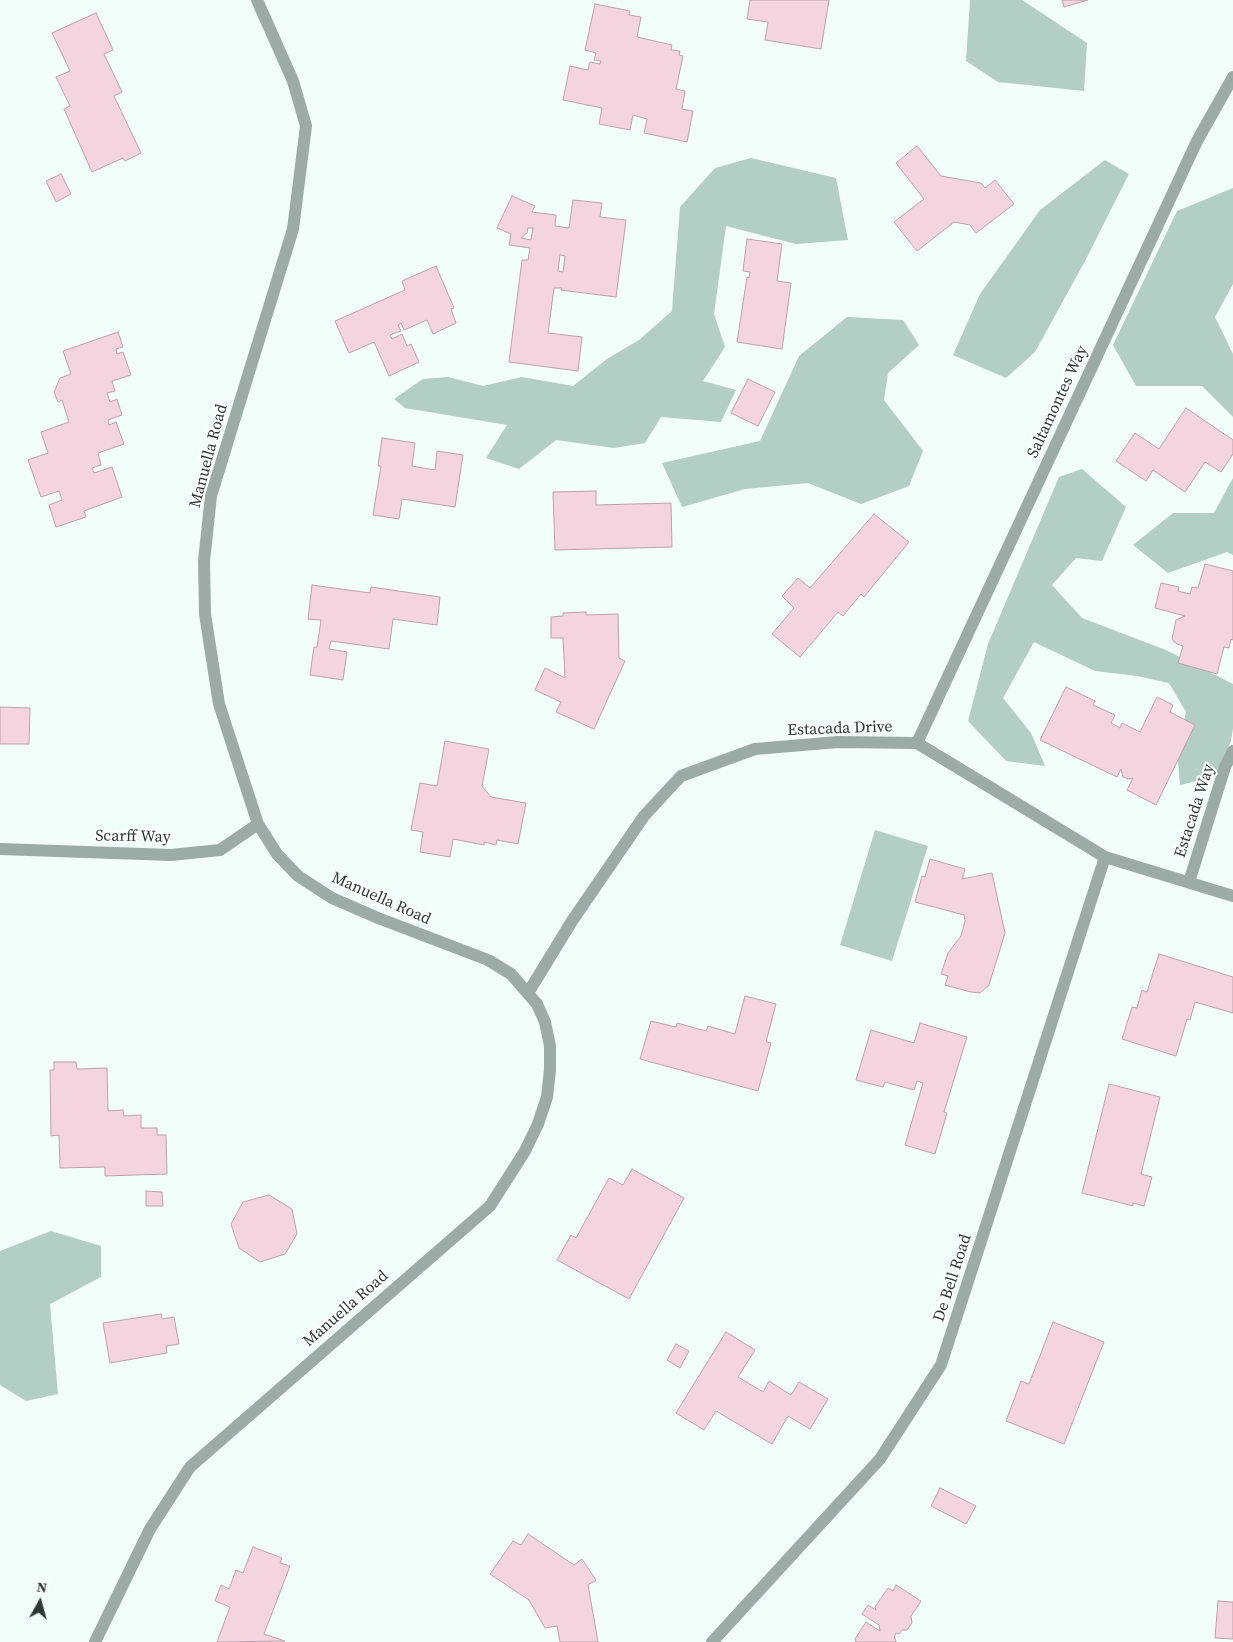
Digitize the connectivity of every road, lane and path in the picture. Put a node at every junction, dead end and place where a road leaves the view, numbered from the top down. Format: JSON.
{"nodes":[{"id":1,"x":257,"y":0,"type":"edge"},
{"id":2,"x":1233,"y":77,"type":"edge"},
{"id":3,"x":917,"y":743,"type":"junction"},
{"id":4,"x":1233,"y":751,"type":"edge"},
{"id":5,"x":258,"y":824,"type":"junction"},
{"id":6,"x":0,"y":849,"type":"edge"},
{"id":7,"x":1105,"y":857,"type":"junction"},
{"id":8,"x":1189,"y":882,"type":"junction"},
{"id":9,"x":1233,"y":896,"type":"edge"},
{"id":10,"x":528,"y":993,"type":"junction"},
{"id":11,"x":95,"y":1642,"type":"edge"},
{"id":12,"x":712,"y":1642,"type":"edge"}],
"edges":[{"from":1,"to":5,"type":"street","name":"Manuella Road"},
{"from":2,"to":3,"type":"street","name":"Saltamontes Way"},
{"from":3,"to":7,"type":"street"},
{"from":3,"to":10,"type":"street","name":"Estacada Drive"},
{"from":4,"to":8,"type":"street","name":"Estacada Way"},
{"from":5,"to":6,"type":"street","name":"Scarff Way"},
{"from":5,"to":10,"type":"street","name":"Manuella Road"},
{"from":7,"to":8,"type":"street"},
{"from":7,"to":12,"type":"street","name":"De Bell Road"},
{"from":8,"to":9,"type":"street"},
{"from":10,"to":11,"type":"street","name":"Manuella Road"}]}
